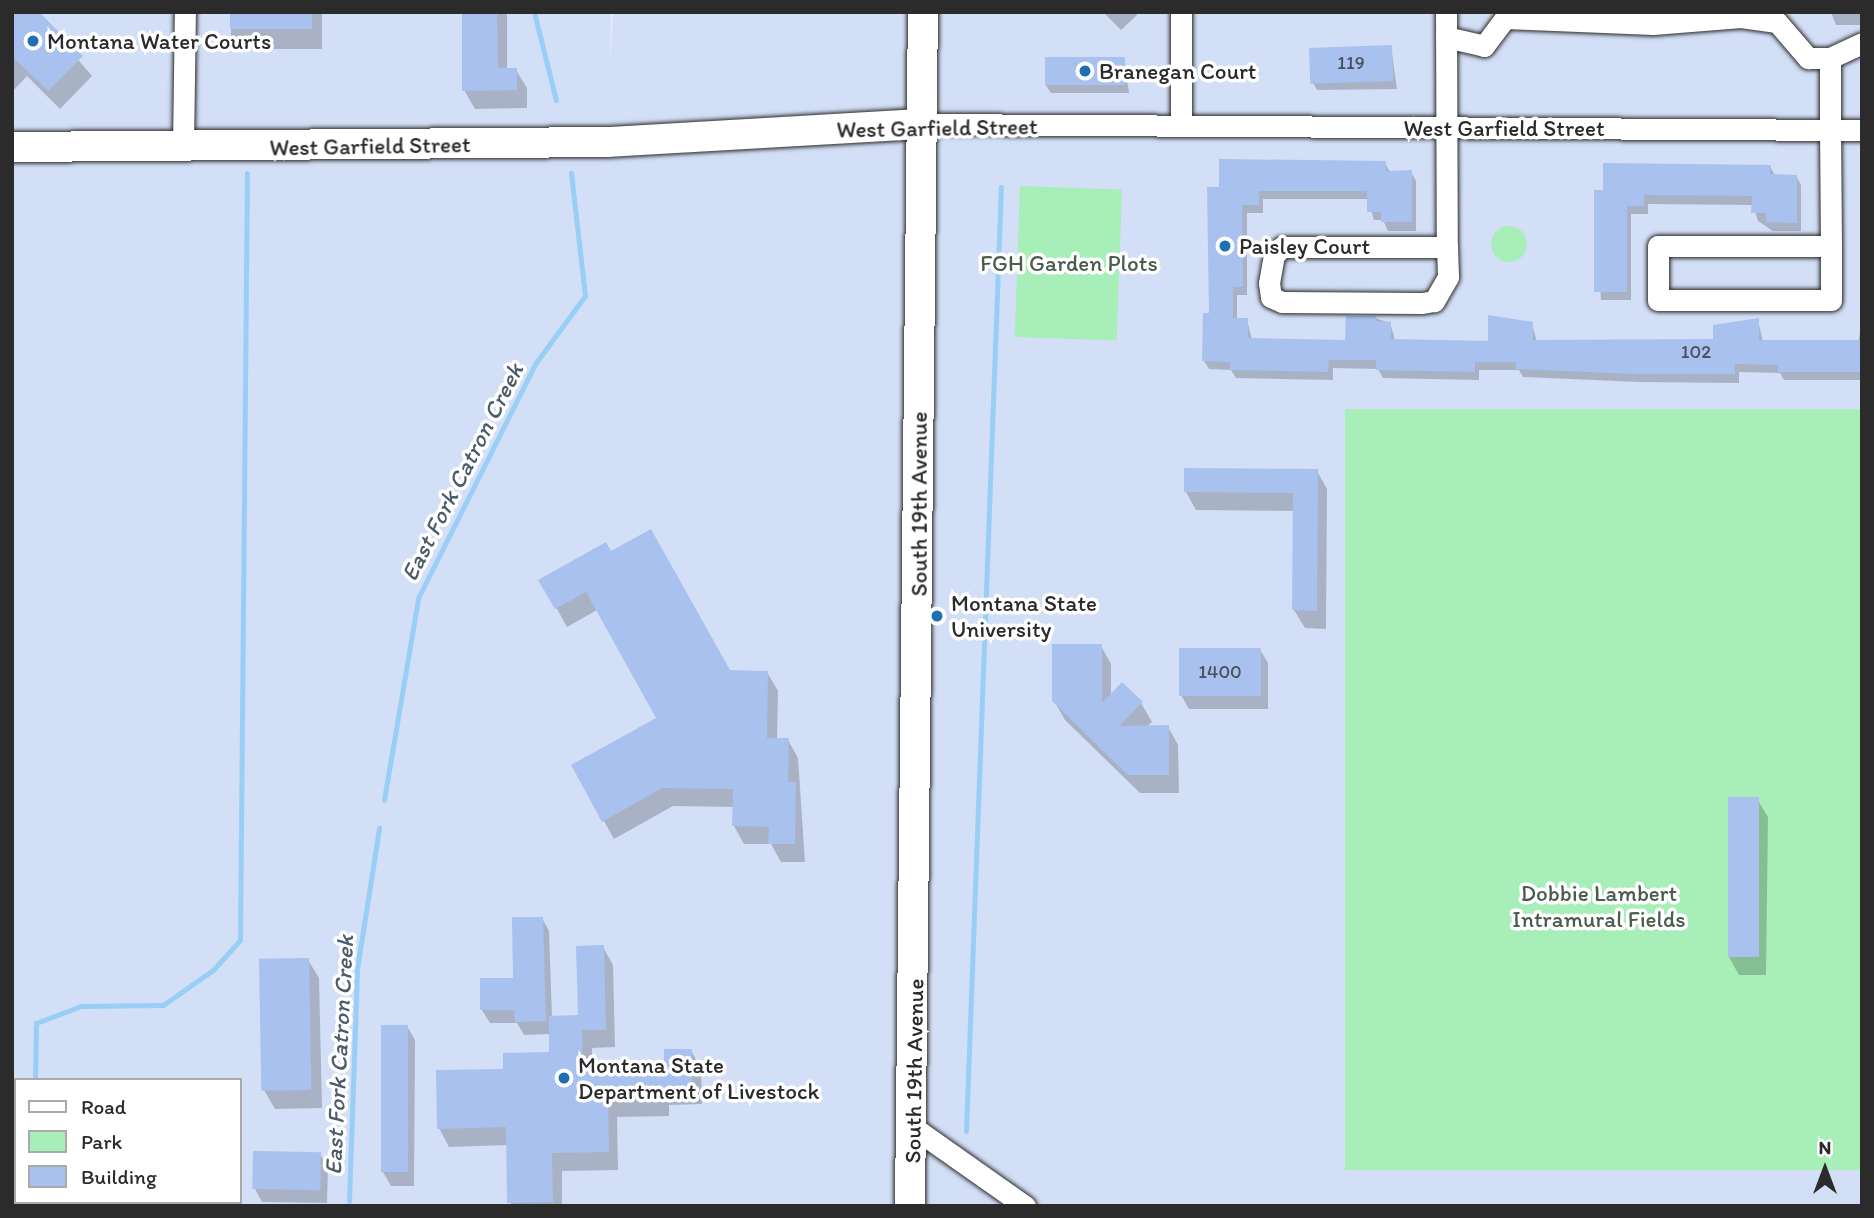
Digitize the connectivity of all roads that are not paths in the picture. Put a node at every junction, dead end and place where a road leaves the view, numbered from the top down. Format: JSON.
{"nodes":[{"id":1,"x":185,"y":12,"type":"edge"},
{"id":2,"x":923,"y":12,"type":"edge"},
{"id":3,"x":1181,"y":12,"type":"edge"},
{"id":4,"x":1446,"y":12,"type":"edge"},
{"id":5,"x":1446,"y":37,"type":"junction"},
{"id":6,"x":1862,"y":43,"type":"edge"},
{"id":7,"x":1830,"y":58,"type":"junction"},
{"id":8,"x":922,"y":124,"type":"junction"},
{"id":9,"x":1181,"y":126,"type":"junction"},
{"id":10,"x":1446,"y":128,"type":"junction"},
{"id":11,"x":1830,"y":129,"type":"junction"},
{"id":12,"x":1862,"y":130,"type":"edge"},
{"id":13,"x":12,"y":147,"type":"edge"},
{"id":14,"x":183,"y":148,"type":"junction"},
{"id":15,"x":1831,"y":246,"type":"junction"},
{"id":16,"x":1447,"y":247,"type":"junction"},
{"id":17,"x":914,"y":1128,"type":"junction"},
{"id":18,"x":910,"y":1206,"type":"edge"},
{"id":19,"x":1025,"y":1206,"type":"edge"}],
"edges":[{"from":1,"to":14,"type":"street"},
{"from":2,"to":8,"type":"main road","name":"South 19th Avenue"},
{"from":3,"to":9,"type":"street"},
{"from":4,"to":5,"type":"street"},
{"from":5,"to":7,"type":"street"},
{"from":5,"to":10,"type":"street"},
{"from":6,"to":7,"type":"street"},
{"from":7,"to":11,"type":"street"},
{"from":8,"to":9,"type":"street","name":"West Garfield Street"},
{"from":8,"to":14,"type":"main road","name":"West Garfield Street"},
{"from":8,"to":17,"type":"main road","name":"South 19th Avenue"},
{"from":9,"to":10,"type":"street","name":"West Garfield Street"},
{"from":10,"to":11,"type":"street","name":"West Garfield Street"},
{"from":10,"to":16,"type":"street"},
{"from":11,"to":12,"type":"street","name":"West Garfield Street"},
{"from":11,"to":15,"type":"street"},
{"from":13,"to":14,"type":"main road","name":"West Garfield Street"},
{"from":15,"to":15,"type":"street"},
{"from":16,"to":16,"type":"street"},
{"from":17,"to":18,"type":"main road","name":"South 19th Avenue"},
{"from":17,"to":19,"type":"street"}]}
